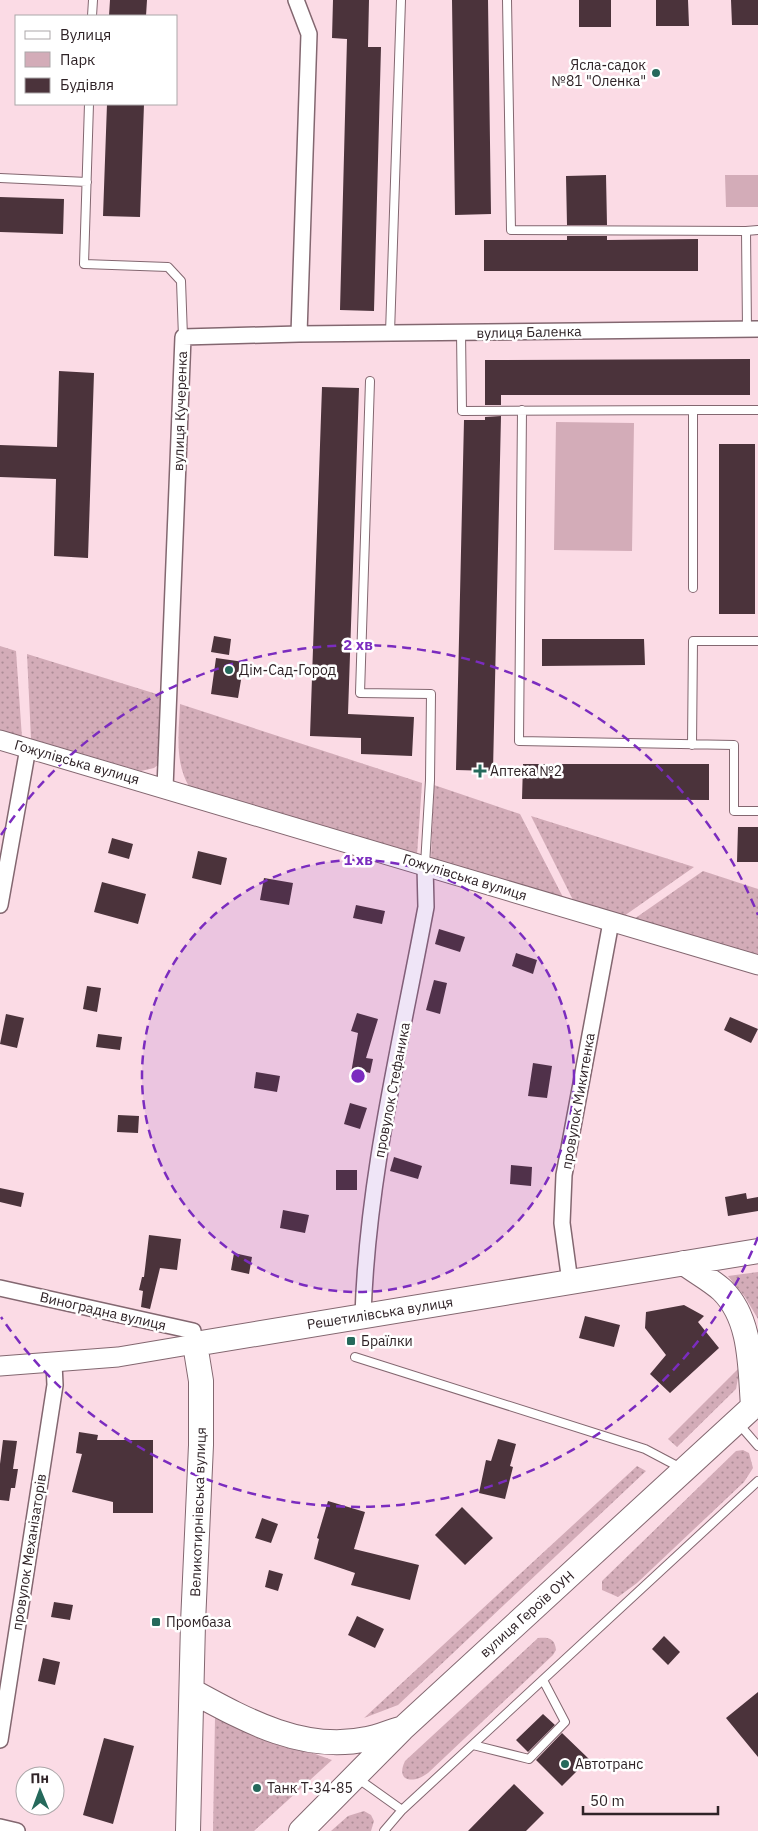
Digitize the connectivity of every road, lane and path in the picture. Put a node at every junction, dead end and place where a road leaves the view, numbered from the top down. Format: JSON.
{"nodes":[{"id":1,"x":93,"y":0,"type":"edge"},
{"id":2,"x":401,"y":0,"type":"edge"},
{"id":3,"x":507,"y":0,"type":"edge"},
{"id":4,"x":299,"y":1,"type":"edge"},
{"id":5,"x":92,"y":15,"type":"edge"},
{"id":6,"x":89,"y":105,"type":"edge"},
{"id":7,"x":0,"y":178,"type":"edge"},
{"id":8,"x":87,"y":182,"type":"junction"},
{"id":9,"x":758,"y":230,"type":"edge"},
{"id":10,"x":746,"y":231,"type":"junction"},
{"id":11,"x":753,"y":329,"type":"edge"},
{"id":12,"x":461,"y":332,"type":"junction"},
{"id":13,"x":390,"y":333,"type":"junction"},
{"id":14,"x":299,"y":334,"type":"junction"},
{"id":15,"x":183,"y":337,"type":"junction"},
{"id":16,"x":370,"y":381,"type":"dead end"},
{"id":17,"x":522,"y":410,"type":"junction"},
{"id":18,"x":693,"y":410,"type":"junction"},
{"id":19,"x":758,"y":410,"type":"edge"},
{"id":20,"x":693,"y":588,"type":"dead end"},
{"id":21,"x":758,"y":641,"type":"edge"},
{"id":22,"x":0,"y":740,"type":"edge"},
{"id":23,"x":692,"y":745,"type":"junction"},
{"id":24,"x":28,"y":748,"type":"junction"},
{"id":25,"x":165,"y":788,"type":"junction"},
{"id":26,"x":758,"y":811,"type":"edge"},
{"id":27,"x":425,"y":865,"type":"junction"},
{"id":28,"x":0,"y":905,"type":"edge"},
{"id":29,"x":611,"y":922,"type":"junction"},
{"id":30,"x":758,"y":964,"type":"edge"},
{"id":31,"x":758,"y":1251,"type":"edge"},
{"id":32,"x":684,"y":1263,"type":"junction"},
{"id":33,"x":570,"y":1282,"type":"junction"},
{"id":34,"x":0,"y":1288,"type":"edge"},
{"id":35,"x":363,"y":1316,"type":"junction"},
{"id":36,"x":195,"y":1344,"type":"junction"},
{"id":37,"x":355,"y":1357,"type":"dead end"},
{"id":38,"x":54,"y":1363,"type":"junction"},
{"id":39,"x":0,"y":1366,"type":"edge"},
{"id":40,"x":749,"y":1410,"type":"edge"},
{"id":41,"x":758,"y":1446,"type":"edge"},
{"id":42,"x":684,"y":1469,"type":"junction"},
{"id":43,"x":758,"y":1481,"type":"edge"},
{"id":44,"x":543,"y":1680,"type":"junction"},
{"id":45,"x":192,"y":1690,"type":"junction"},
{"id":46,"x":402,"y":1728,"type":"junction"},
{"id":47,"x":0,"y":1740,"type":"edge"},
{"id":48,"x":473,"y":1745,"type":"junction"},
{"id":49,"x":356,"y":1776,"type":"junction"},
{"id":50,"x":402,"y":1810,"type":"junction"},
{"id":51,"x":0,"y":1827,"type":"edge"},
{"id":52,"x":17,"y":1831,"type":"edge"},
{"id":53,"x":188,"y":1831,"type":"edge"},
{"id":54,"x":301,"y":1831,"type":"edge"},
{"id":55,"x":384,"y":1831,"type":"edge"}],
"edges":[{"from":1,"to":5,"type":"lane"},
{"from":2,"to":13,"type":"lane"},
{"from":3,"to":10,"type":"lane"},
{"from":4,"to":14,"type":"street"},
{"from":6,"to":8,"type":"lane"},
{"from":7,"to":8,"type":"lane"},
{"from":8,"to":15,"type":"lane"},
{"from":9,"to":10,"type":"lane"},
{"from":10,"to":11,"type":"lane"},
{"from":11,"to":12,"type":"street","name":"вулиця Баленка"},
{"from":12,"to":13,"type":"street","name":"вулиця Баленка"},
{"from":12,"to":17,"type":"lane"},
{"from":13,"to":14,"type":"street","name":"вулиця Баленка"},
{"from":14,"to":15,"type":"street","name":"вулиця Кучеренка"},
{"from":15,"to":25,"type":"street","name":"вулиця Кучеренка"},
{"from":16,"to":27,"type":"lane"},
{"from":17,"to":18,"type":"lane"},
{"from":17,"to":23,"type":"lane"},
{"from":18,"to":19,"type":"lane"},
{"from":18,"to":20,"type":"lane"},
{"from":21,"to":23,"type":"lane"},
{"from":22,"to":24,"type":"street","name":"Гожулівська вулиця"},
{"from":23,"to":26,"type":"lane"},
{"from":24,"to":25,"type":"street","name":"Гожулівська вулиця"},
{"from":24,"to":28,"type":"street"},
{"from":25,"to":27,"type":"street","name":"Гожулівська вулиця"},
{"from":27,"to":29,"type":"street","name":"Гожулівська вулиця"},
{"from":27,"to":35,"type":"street","name":"провулок Стефаника"},
{"from":29,"to":30,"type":"street","name":"Гожулівська вулиця"},
{"from":29,"to":33,"type":"street","name":"провулок Микитенка"},
{"from":31,"to":32,"type":"main road","name":"Решетилівська вулиця"},
{"from":32,"to":33,"type":"main road","name":"Решетилівська вулиця"},
{"from":32,"to":40,"type":"main road"},
{"from":33,"to":35,"type":"main road","name":"Решетилівська вулиця"},
{"from":34,"to":36,"type":"street","name":"Виноградна вулиця"},
{"from":35,"to":36,"type":"main road","name":"Решетилівська вулиця"},
{"from":36,"to":38,"type":"street","name":"Решетилівська вулиця"},
{"from":36,"to":45,"type":"main road","name":"Великотирнівська вулиця"},
{"from":37,"to":42,"type":"lane"},
{"from":38,"to":39,"type":"street","name":"Решетилівська вулиця"},
{"from":38,"to":47,"type":"street","name":"провулок Механізаторів"},
{"from":40,"to":41,"type":"lane"},
{"from":40,"to":42,"type":"main road","name":"вулиця Героїв ОУН"},
{"from":42,"to":46,"type":"main road","name":"вулиця Героїв ОУН"},
{"from":43,"to":44,"type":"lane"},
{"from":44,"to":48,"type":"lane"},
{"from":44,"to":48,"type":"lane"},
{"from":45,"to":46,"type":"main road"},
{"from":45,"to":53,"type":"main road","name":"Великотирнівська вулиця"},
{"from":46,"to":49,"type":"main road","name":"вулиця Героїв ОУН"},
{"from":48,"to":50,"type":"lane"},
{"from":49,"to":50,"type":"lane"},
{"from":49,"to":54,"type":"main road","name":"вулиця Героїв ОУН"},
{"from":50,"to":55,"type":"lane"},
{"from":51,"to":52,"type":"street"}]}
